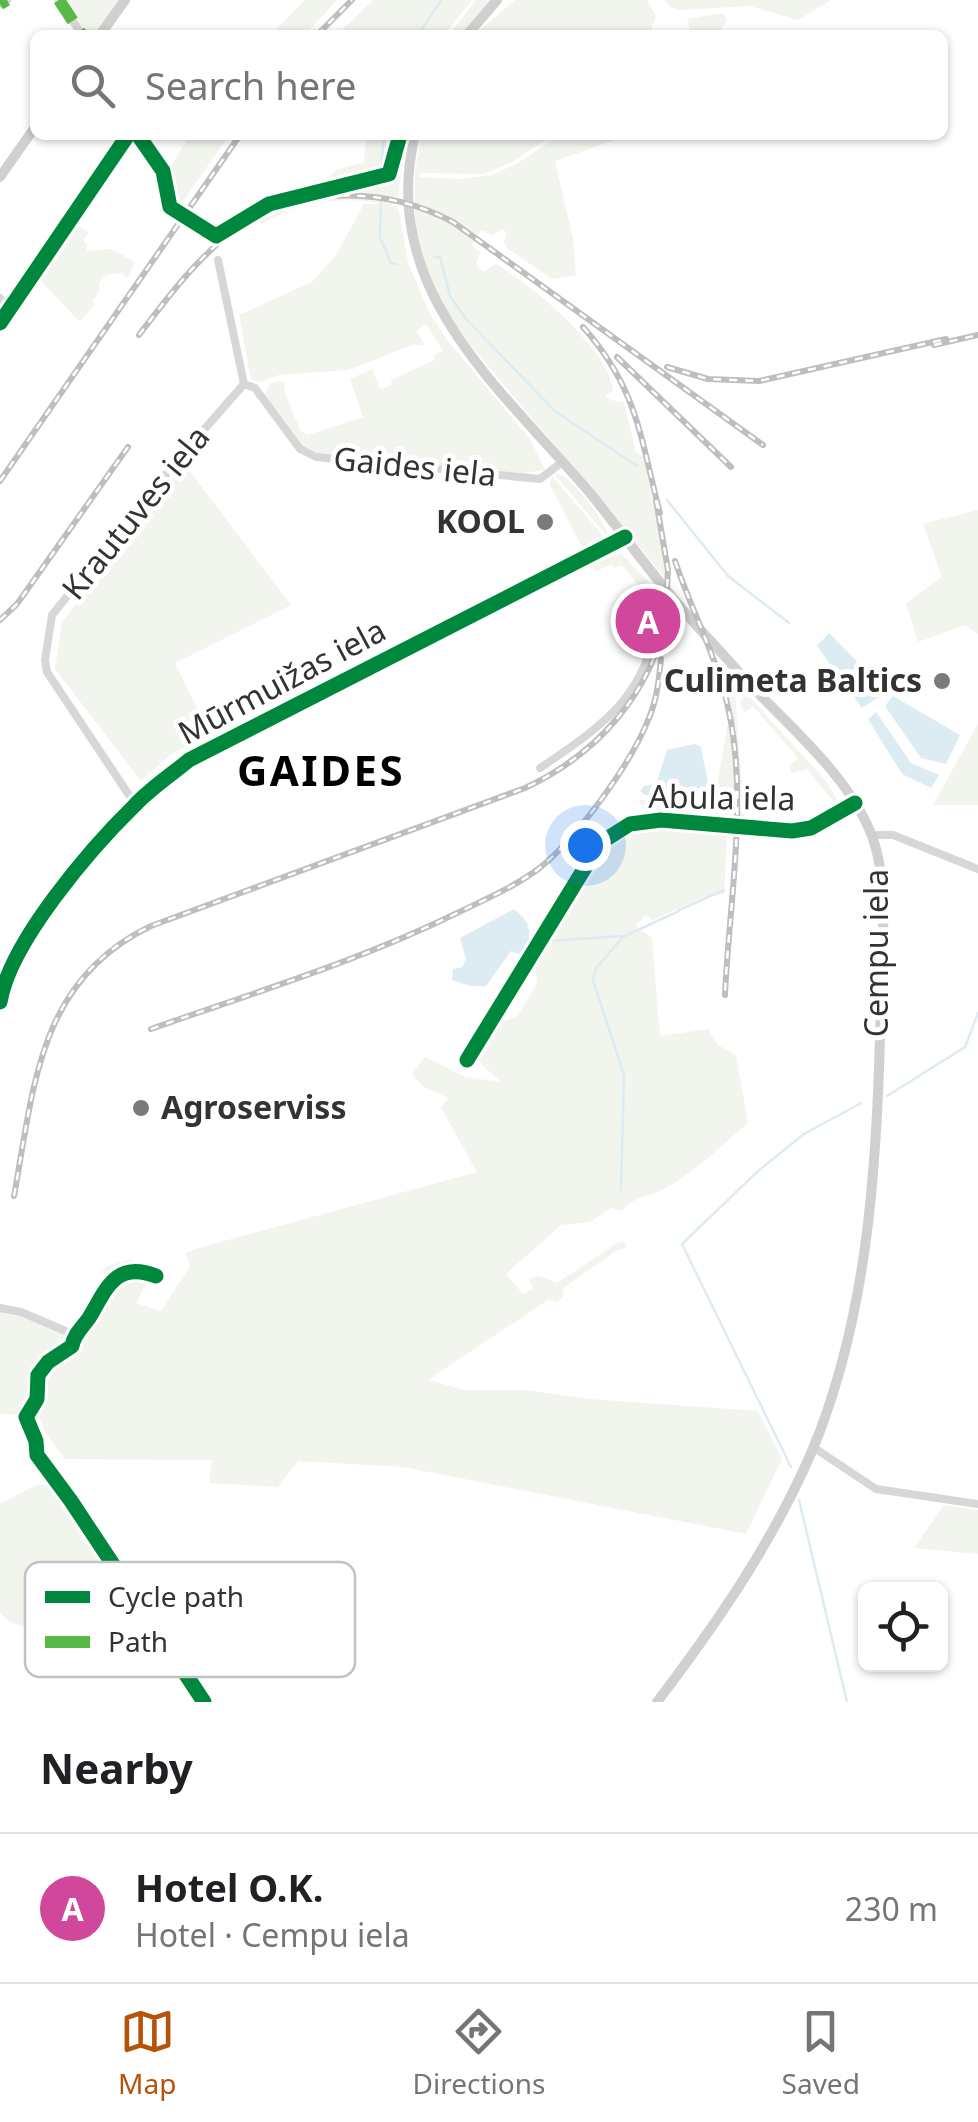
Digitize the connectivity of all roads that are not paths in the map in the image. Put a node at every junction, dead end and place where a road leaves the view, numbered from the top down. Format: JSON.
{"nodes":[{"id":1,"x":7,"y":0,"type":"edge"},
{"id":2,"x":59,"y":0,"type":"edge"},
{"id":3,"x":125,"y":0,"type":"edge"},
{"id":4,"x":497,"y":0,"type":"edge"},
{"id":5,"x":508,"y":0,"type":"edge"},
{"id":6,"x":0,"y":4,"type":"edge"},
{"id":7,"x":484,"y":16,"type":"junction"},
{"id":8,"x":79,"y":30,"type":"edge"},
{"id":9,"x":104,"y":30,"type":"edge"},
{"id":10,"x":471,"y":30,"type":"edge"},
{"id":11,"x":30,"y":134,"type":"edge"},
{"id":12,"x":125,"y":140,"type":"edge"},
{"id":13,"x":141,"y":140,"type":"edge"},
{"id":14,"x":414,"y":140,"type":"edge"},
{"id":15,"x":163,"y":171,"type":"dead end"},
{"id":16,"x":0,"y":176,"type":"edge"},
{"id":17,"x":218,"y":260,"type":"dead end"},
{"id":18,"x":0,"y":298,"type":"edge"},
{"id":19,"x":9,"y":310,"type":"junction"},
{"id":20,"x":0,"y":323,"type":"edge"},
{"id":21,"x":244,"y":384,"type":"junction"},
{"id":22,"x":561,"y":463,"type":"junction"},
{"id":23,"x":625,"y":537,"type":"junction"},
{"id":24,"x":660,"y":584,"type":"junction"},
{"id":25,"x":540,"y":768,"type":"dead end"},
{"id":26,"x":855,"y":803,"type":"junction"},
{"id":27,"x":135,"y":804,"type":"junction"},
{"id":28,"x":871,"y":836,"type":"junction"},
{"id":29,"x":978,"y":869,"type":"edge"},
{"id":30,"x":1,"y":996,"type":"edge"},
{"id":31,"x":467,"y":1060,"type":"dead end"},
{"id":32,"x":156,"y":1276,"type":"dead end"},
{"id":33,"x":0,"y":1308,"type":"edge"},
{"id":34,"x":73,"y":1337,"type":"junction"},
{"id":35,"x":814,"y":1447,"type":"junction"},
{"id":36,"x":978,"y":1504,"type":"edge"},
{"id":37,"x":112,"y":1562,"type":"edge"},
{"id":38,"x":188,"y":1677,"type":"edge"},
{"id":39,"x":204,"y":1702,"type":"edge"},
{"id":40,"x":656,"y":1702,"type":"edge"}],
"edges":[{"from":1,"to":6,"type":"street"},
{"from":2,"to":8,"type":"street"},
{"from":3,"to":9,"type":"main road"},
{"from":4,"to":7,"type":"main road"},
{"from":5,"to":7,"type":"main road"},
{"from":7,"to":10,"type":"main road"},
{"from":11,"to":16,"type":"main road"},
{"from":12,"to":19,"type":"street"},
{"from":13,"to":15,"type":"street"},
{"from":14,"to":22,"type":"main road","name":"Cempu iela"},
{"from":17,"to":21,"type":"street"},
{"from":18,"to":19,"type":"street"},
{"from":19,"to":20,"type":"street"},
{"from":21,"to":22,"type":"street","name":"Gaides iela"},
{"from":21,"to":27,"type":"street","name":"Krautuves iela"},
{"from":22,"to":23,"type":"main road","name":"Cempu iela"},
{"from":23,"to":24,"type":"main road","name":"Cempu iela"},
{"from":23,"to":27,"type":"main road","name":"Mūrmuižas iela"},
{"from":24,"to":25,"type":"street"},
{"from":24,"to":26,"type":"main road","name":"Cempu iela"},
{"from":26,"to":28,"type":"main road","name":"Cempu iela"},
{"from":26,"to":31,"type":"main road","name":"Abula iela"},
{"from":27,"to":30,"type":"main road","name":"Mūrmuižas iela"},
{"from":28,"to":29,"type":"street"},
{"from":28,"to":35,"type":"main road","name":"Cempu iela"},
{"from":32,"to":34,"type":"street"},
{"from":33,"to":34,"type":"street"},
{"from":34,"to":37,"type":"street"},
{"from":35,"to":36,"type":"street"},
{"from":35,"to":40,"type":"main road","name":"Cempu iela"},
{"from":38,"to":39,"type":"street"}]}
